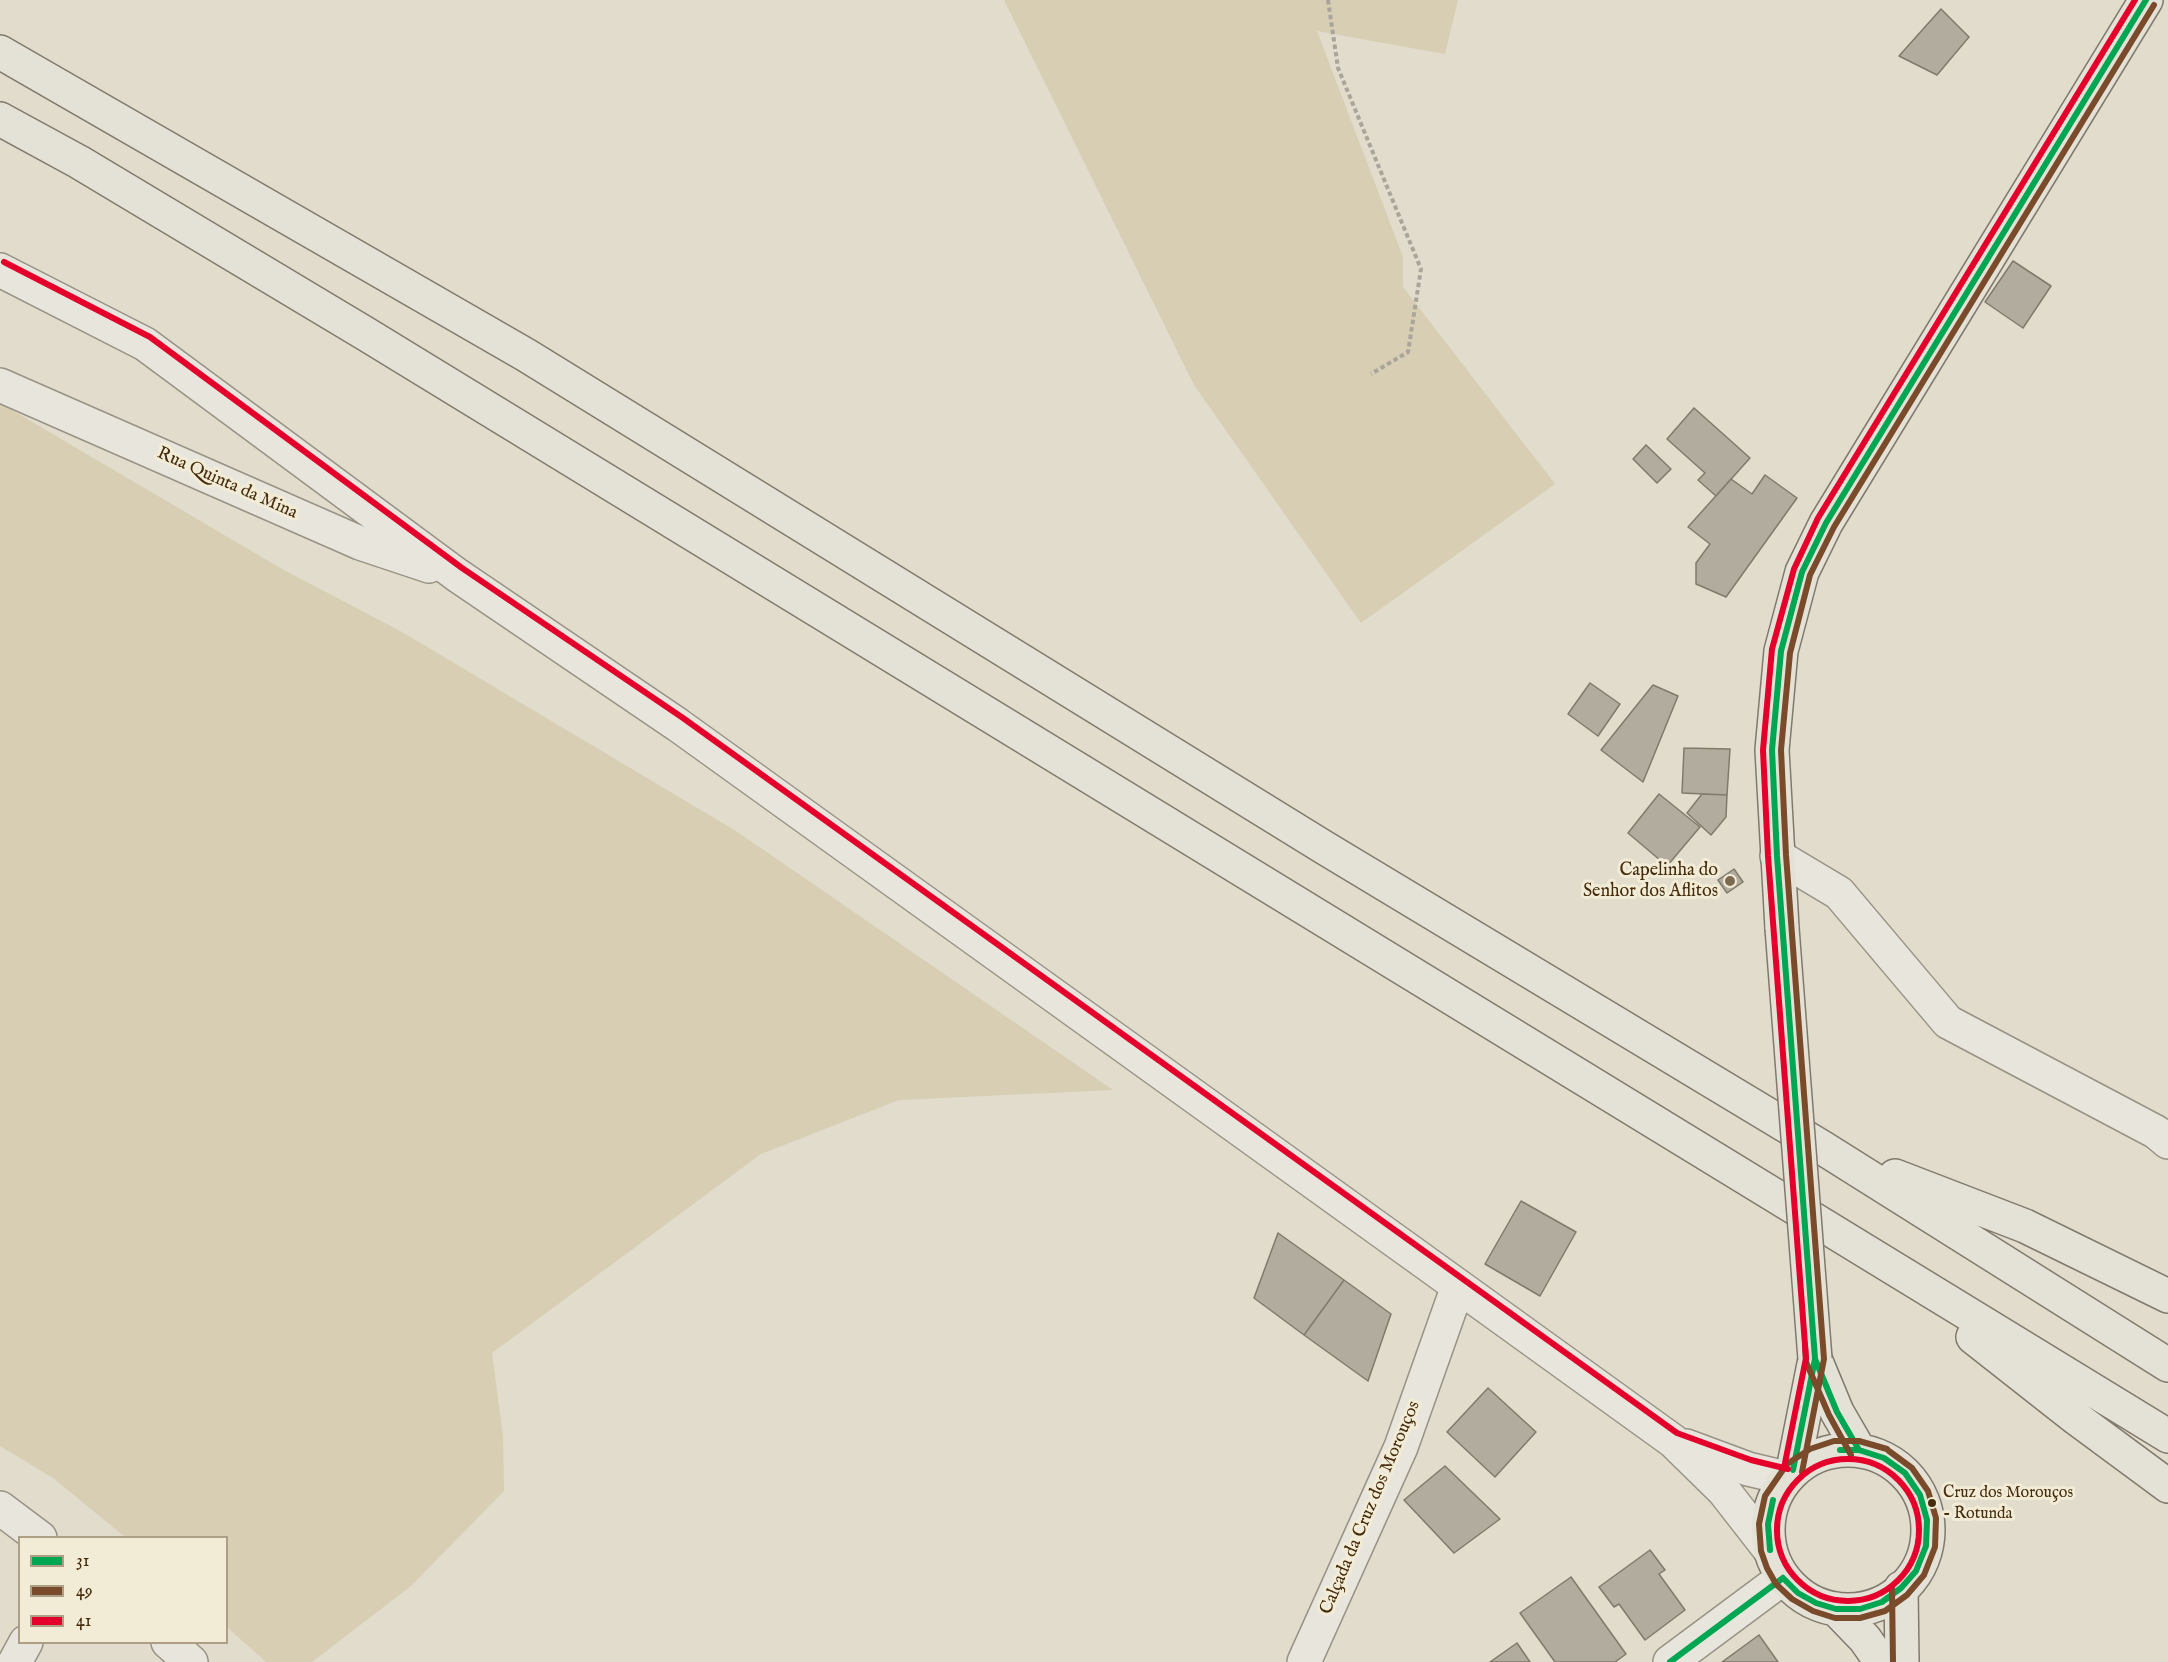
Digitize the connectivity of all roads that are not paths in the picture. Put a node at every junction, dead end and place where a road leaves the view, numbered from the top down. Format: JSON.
{"nodes":[{"id":1,"x":2146,"y":0,"type":"edge"},
{"id":2,"x":0,"y":52,"type":"edge"},
{"id":3,"x":0,"y":119,"type":"edge"},
{"id":4,"x":0,"y":270,"type":"edge"},
{"id":5,"x":0,"y":385,"type":"edge"},
{"id":6,"x":457,"y":575,"type":"junction"},
{"id":7,"x":1777,"y":856,"type":"junction"},
{"id":8,"x":2168,"y":1142,"type":"edge"},
{"id":9,"x":1823,"y":1148,"type":"junction"},
{"id":10,"x":1857,"y":1245,"type":"junction"},
{"id":11,"x":1458,"y":1286,"type":"junction"},
{"id":12,"x":2168,"y":1296,"type":"edge"},
{"id":13,"x":1815,"y":1359,"type":"junction"},
{"id":14,"x":2168,"y":1365,"type":"edge"},
{"id":15,"x":2168,"y":1436,"type":"edge"},
{"id":16,"x":1673,"y":1441,"type":"junction"},
{"id":17,"x":1859,"y":1450,"type":"junction"},
{"id":18,"x":1790,"y":1474,"type":"junction"},
{"id":19,"x":2168,"y":1486,"type":"edge"},
{"id":20,"x":0,"y":1508,"type":"edge"},
{"id":21,"x":37,"y":1536,"type":"edge"},
{"id":22,"x":1777,"y":1564,"type":"junction"},
{"id":23,"x":1901,"y":1588,"type":"junction"},
{"id":24,"x":1836,"y":1609,"type":"junction"},
{"id":25,"x":25,"y":1644,"type":"edge"},
{"id":26,"x":170,"y":1644,"type":"edge"},
{"id":27,"x":15,"y":1662,"type":"edge"},
{"id":28,"x":191,"y":1662,"type":"edge"},
{"id":29,"x":1304,"y":1662,"type":"edge"},
{"id":30,"x":1670,"y":1662,"type":"edge"},
{"id":31,"x":1881,"y":1662,"type":"edge"},
{"id":32,"x":1902,"y":1662,"type":"edge"}],
"edges":[{"from":1,"to":7,"type":"main road"},
{"from":2,"to":9,"type":"main road"},
{"from":3,"to":10,"type":"main road"},
{"from":4,"to":6,"type":"street"},
{"from":5,"to":6,"type":"street","name":"Rua Quinta da Mina"},
{"from":6,"to":11,"type":"street"},
{"from":7,"to":8,"type":"street"},
{"from":7,"to":13,"type":"main road","bridge":true},
{"from":9,"to":12,"type":"main road"},
{"from":9,"to":14,"type":"main road"},
{"from":10,"to":15,"type":"main road"},
{"from":10,"to":19,"type":"main road"},
{"from":11,"to":16,"type":"street"},
{"from":11,"to":29,"type":"street","name":"Calçada da Cruz dos Morouços"},
{"from":13,"to":17,"type":"main road"},
{"from":13,"to":18,"type":"main road"},
{"from":16,"to":18,"type":"street"},
{"from":16,"to":22,"type":"street"},
{"from":17,"to":18,"type":"main road"},
{"from":17,"to":23,"type":"main road"},
{"from":18,"to":22,"type":"main road"},
{"from":20,"to":21,"type":"street"},
{"from":22,"to":24,"type":"main road"},
{"from":22,"to":30,"type":"street"},
{"from":23,"to":24,"type":"main road"},
{"from":23,"to":32,"type":"main road"},
{"from":24,"to":31,"type":"main road"},
{"from":25,"to":27,"type":"street"},
{"from":26,"to":28,"type":"street"}]}
